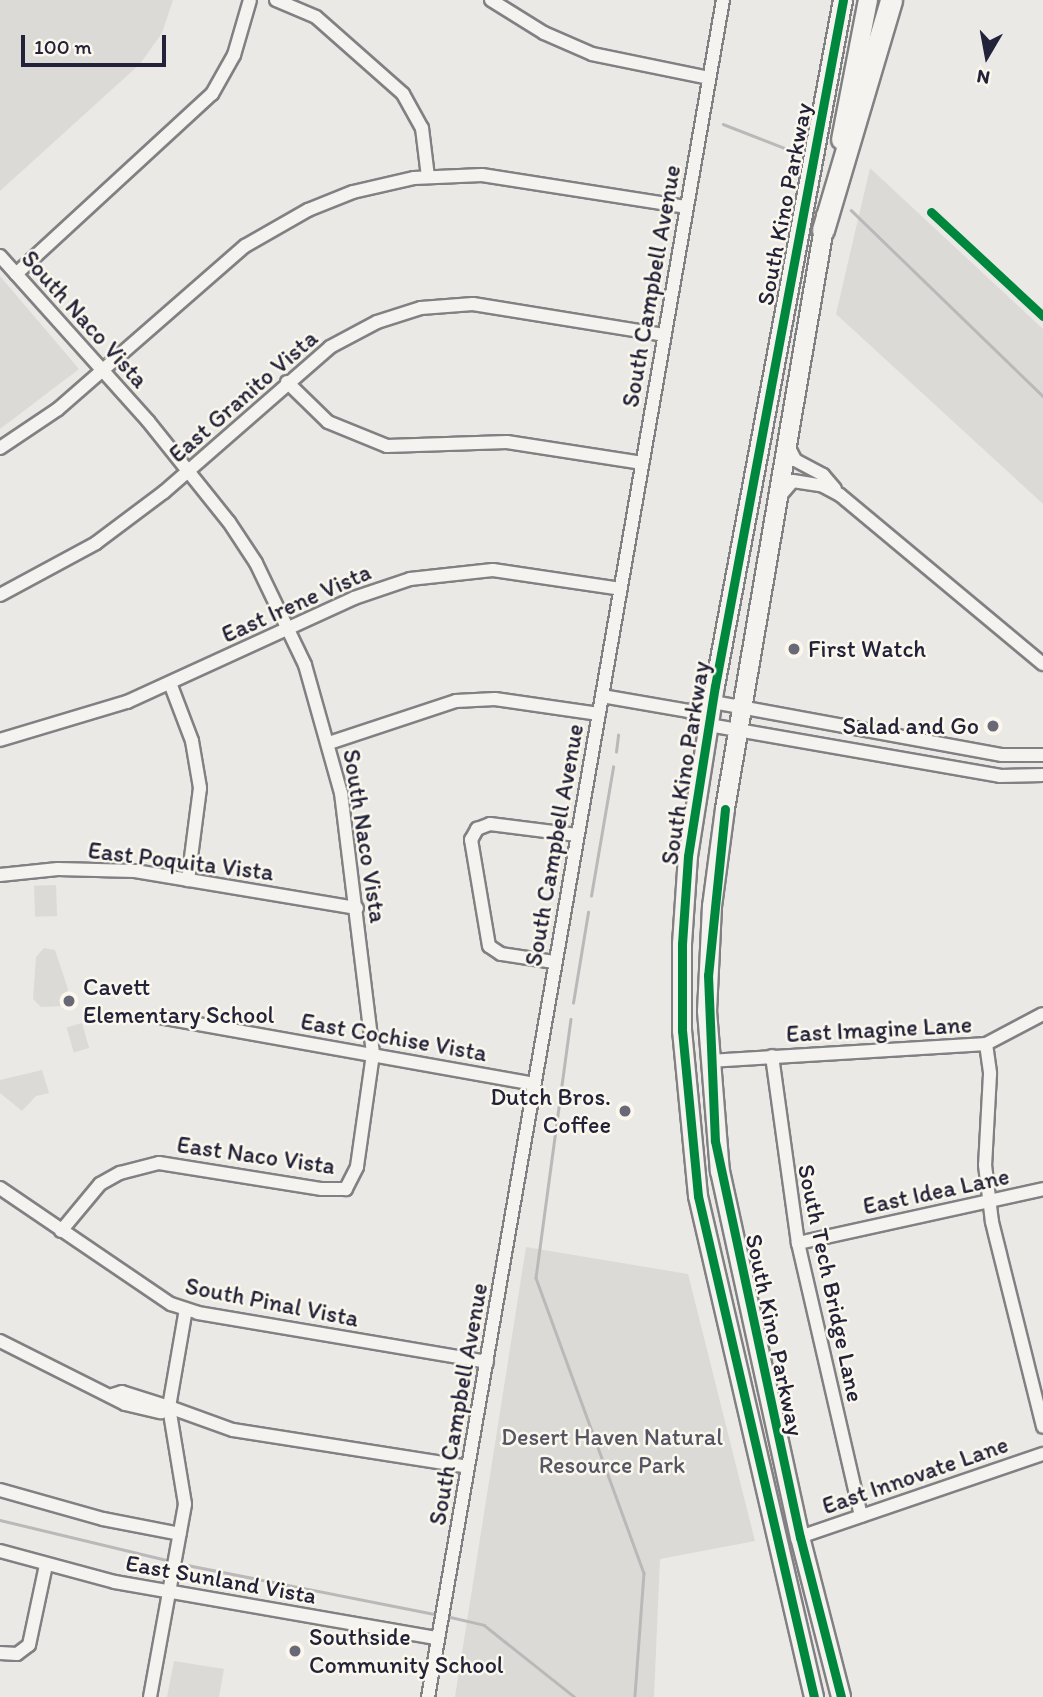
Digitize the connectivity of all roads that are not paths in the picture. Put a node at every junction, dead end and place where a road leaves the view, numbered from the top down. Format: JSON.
{"nodes":[{"id":1,"x":250,"y":0,"type":"edge"},
{"id":2,"x":276,"y":0,"type":"edge"},
{"id":3,"x":491,"y":0,"type":"edge"},
{"id":4,"x":723,"y":0,"type":"edge"},
{"id":5,"x":843,"y":0,"type":"edge"},
{"id":6,"x":868,"y":0,"type":"edge"},
{"id":7,"x":891,"y":0,"type":"edge"},
{"id":8,"x":709,"y":79,"type":"junction"},
{"id":9,"x":428,"y":177,"type":"junction"},
{"id":10,"x":686,"y":207,"type":"junction"},
{"id":11,"x":824,"y":230,"type":"junction"},
{"id":12,"x":0,"y":256,"type":"edge"},
{"id":13,"x":16,"y":274,"type":"junction"},
{"id":14,"x":782,"y":322,"type":"junction"},
{"id":15,"x":807,"y":327,"type":"junction"},
{"id":16,"x":664,"y":335,"type":"junction"},
{"id":17,"x":102,"y":372,"type":"junction"},
{"id":18,"x":287,"y":382,"type":"junction"},
{"id":19,"x":787,"y":444,"type":"junction"},
{"id":20,"x":0,"y":448,"type":"edge"},
{"id":21,"x":642,"y":463,"type":"junction"},
{"id":22,"x":189,"y":469,"type":"junction"},
{"id":23,"x":840,"y":495,"type":"junction"},
{"id":24,"x":778,"y":498,"type":"junction"},
{"id":25,"x":621,"y":589,"type":"junction"},
{"id":26,"x":0,"y":595,"type":"edge"},
{"id":27,"x":289,"y":630,"type":"junction"},
{"id":28,"x":1043,"y":664,"type":"edge"},
{"id":29,"x":170,"y":683,"type":"junction"},
{"id":30,"x":602,"y":696,"type":"junction"},
{"id":31,"x":713,"y":702,"type":"junction"},
{"id":32,"x":741,"y":707,"type":"junction"},
{"id":33,"x":689,"y":711,"type":"junction"},
{"id":34,"x":599,"y":714,"type":"junction"},
{"id":35,"x":709,"y":725,"type":"junction"},
{"id":36,"x":737,"y":730,"type":"junction"},
{"id":37,"x":0,"y":740,"type":"edge"},
{"id":38,"x":329,"y":743,"type":"junction"},
{"id":39,"x":1043,"y":755,"type":"edge"},
{"id":40,"x":1043,"y":775,"type":"edge"},
{"id":41,"x":577,"y":835,"type":"junction"},
{"id":42,"x":0,"y":876,"type":"edge"},
{"id":43,"x":188,"y":880,"type":"junction"},
{"id":44,"x":357,"y":908,"type":"junction"},
{"id":45,"x":554,"y":962,"type":"junction"},
{"id":46,"x":1043,"y":1014,"type":"edge"},
{"id":47,"x":164,"y":1018,"type":"dead end"},
{"id":48,"x":986,"y":1044,"type":"junction"},
{"id":49,"x":373,"y":1054,"type":"junction"},
{"id":50,"x":772,"y":1056,"type":"junction"},
{"id":51,"x":709,"y":1061,"type":"junction"},
{"id":52,"x":534,"y":1084,"type":"junction"},
{"id":53,"x":689,"y":1129,"type":"junction"},
{"id":54,"x":0,"y":1188,"type":"edge"},
{"id":55,"x":1043,"y":1189,"type":"edge"},
{"id":56,"x":349,"y":1193,"type":"joint"},
{"id":57,"x":990,"y":1201,"type":"junction"},
{"id":58,"x":732,"y":1228,"type":"junction"},
{"id":59,"x":61,"y":1231,"type":"junction"},
{"id":60,"x":798,"y":1243,"type":"junction"},
{"id":61,"x":186,"y":1309,"type":"junction"},
{"id":62,"x":0,"y":1341,"type":"edge"},
{"id":63,"x":487,"y":1362,"type":"junction"},
{"id":64,"x":169,"y":1407,"type":"junction"},
{"id":65,"x":1043,"y":1427,"type":"edge"},
{"id":66,"x":1043,"y":1454,"type":"edge"},
{"id":67,"x":468,"y":1467,"type":"junction"},
{"id":68,"x":0,"y":1490,"type":"edge"},
{"id":69,"x":861,"y":1516,"type":"junction"},
{"id":70,"x":180,"y":1534,"type":"junction"},
{"id":71,"x":800,"y":1536,"type":"junction"},
{"id":72,"x":0,"y":1551,"type":"edge"},
{"id":73,"x":46,"y":1565,"type":"junction"},
{"id":74,"x":168,"y":1591,"type":"junction"},
{"id":75,"x":437,"y":1638,"type":"junction"},
{"id":76,"x":0,"y":1653,"type":"edge"},
{"id":77,"x":150,"y":1697,"type":"edge"},
{"id":78,"x":428,"y":1697,"type":"edge"},
{"id":79,"x":814,"y":1697,"type":"edge"},
{"id":80,"x":841,"y":1697,"type":"edge"}],
"edges":[{"from":1,"to":13,"type":"street"},
{"from":2,"to":9,"type":"street"},
{"from":3,"to":8,"type":"street"},
{"from":4,"to":8,"type":"street","name":"South Campbell Avenue"},
{"from":5,"to":14,"type":"main road","name":"South Kino Parkway"},
{"from":6,"to":11,"type":"main road","name":"South Kino Parkway"},
{"from":7,"to":11,"type":"highway"},
{"from":8,"to":10,"type":"street","name":"South Campbell Avenue"},
{"from":9,"to":10,"type":"street"},
{"from":9,"to":17,"type":"street"},
{"from":10,"to":16,"type":"street","name":"South Campbell Avenue"},
{"from":11,"to":15,"type":"main road","name":"South Kino Parkway"},
{"from":12,"to":13,"type":"street","name":"South Naco Vista"},
{"from":13,"to":17,"type":"street","name":"South Naco Vista"},
{"from":14,"to":15,"type":"main road"},
{"from":14,"to":31,"type":"main road","name":"South Kino Parkway"},
{"from":15,"to":19,"type":"main road","name":"South Kino Parkway"},
{"from":16,"to":18,"type":"street","name":"East Granito Vista"},
{"from":16,"to":21,"type":"street","name":"South Campbell Avenue"},
{"from":17,"to":20,"type":"street"},
{"from":17,"to":22,"type":"street","name":"South Naco Vista"},
{"from":18,"to":21,"type":"street"},
{"from":18,"to":22,"type":"street","name":"East Granito Vista"},
{"from":19,"to":23,"type":"street"},
{"from":19,"to":24,"type":"main road","name":"South Kino Parkway"},
{"from":21,"to":25,"type":"street","name":"South Campbell Avenue"},
{"from":22,"to":26,"type":"street","name":"East Granito Vista"},
{"from":22,"to":27,"type":"street","name":"South Naco Vista"},
{"from":23,"to":24,"type":"street"},
{"from":23,"to":28,"type":"street"},
{"from":24,"to":32,"type":"main road","name":"South Kino Parkway"},
{"from":25,"to":27,"type":"street","name":"East Irene Vista"},
{"from":25,"to":30,"type":"street","name":"South Campbell Avenue"},
{"from":27,"to":29,"type":"street","name":"East Irene Vista"},
{"from":27,"to":38,"type":"street","name":"South Naco Vista"},
{"from":29,"to":37,"type":"street","name":"East Irene Vista"},
{"from":29,"to":43,"type":"street"},
{"from":30,"to":33,"type":"street"},
{"from":30,"to":34,"type":"street","name":"South Campbell Avenue"},
{"from":31,"to":32,"type":"street"},
{"from":31,"to":33,"type":"street"},
{"from":31,"to":35,"type":"main road","name":"South Kino Parkway"},
{"from":32,"to":36,"type":"main road","name":"South Kino Parkway"},
{"from":32,"to":39,"type":"street"},
{"from":33,"to":35,"type":"street"},
{"from":34,"to":38,"type":"street"},
{"from":34,"to":41,"type":"street","name":"South Campbell Avenue"},
{"from":35,"to":36,"type":"street"},
{"from":35,"to":53,"type":"main road","name":"South Kino Parkway"},
{"from":36,"to":40,"type":"street"},
{"from":36,"to":51,"type":"main road","name":"South Kino Parkway"},
{"from":38,"to":44,"type":"street","name":"South Naco Vista"},
{"from":41,"to":45,"type":"street","name":"South Campbell Avenue"},
{"from":41,"to":45,"type":"street"},
{"from":42,"to":43,"type":"street","name":"East Poquita Vista"},
{"from":43,"to":44,"type":"street","name":"East Poquita Vista"},
{"from":44,"to":49,"type":"street","name":"South Naco Vista"},
{"from":45,"to":52,"type":"street","name":"South Campbell Avenue"},
{"from":46,"to":48,"type":"street","name":"East Imagine Lane"},
{"from":47,"to":49,"type":"street","name":"East Cochise Vista"},
{"from":48,"to":50,"type":"street","name":"East Imagine Lane"},
{"from":48,"to":57,"type":"street"},
{"from":49,"to":52,"type":"street","name":"East Cochise Vista"},
{"from":49,"to":56,"type":"street","name":"South Naco Vista"},
{"from":50,"to":51,"type":"street","name":"East Imagine Lane"},
{"from":50,"to":60,"type":"street","name":"South Tech Bridge Lane"},
{"from":51,"to":58,"type":"main road","name":"South Kino Parkway"},
{"from":52,"to":63,"type":"street","name":"South Campbell Avenue"},
{"from":53,"to":58,"type":"main road"},
{"from":53,"to":79,"type":"main road","name":"South Kino Parkway"},
{"from":54,"to":59,"type":"street","name":"South Pinal Vista"},
{"from":55,"to":57,"type":"street","name":"East Idea Lane"},
{"from":56,"to":59,"type":"street","name":"East Naco Vista"},
{"from":57,"to":60,"type":"street","name":"East Idea Lane"},
{"from":57,"to":65,"type":"street"},
{"from":58,"to":71,"type":"main road","name":"South Kino Parkway"},
{"from":59,"to":61,"type":"street","name":"South Pinal Vista"},
{"from":60,"to":69,"type":"street","name":"South Tech Bridge Lane"},
{"from":61,"to":63,"type":"street","name":"South Pinal Vista"},
{"from":61,"to":64,"type":"street"},
{"from":62,"to":64,"type":"street"},
{"from":63,"to":67,"type":"street","name":"South Campbell Avenue"},
{"from":64,"to":67,"type":"street"},
{"from":64,"to":70,"type":"street"},
{"from":66,"to":69,"type":"street","name":"East Innovate Lane"},
{"from":67,"to":75,"type":"street","name":"South Campbell Avenue"},
{"from":68,"to":70,"type":"street","name":"East Sunland Vista"},
{"from":69,"to":71,"type":"street","name":"East Innovate Lane"},
{"from":70,"to":74,"type":"street"},
{"from":71,"to":80,"type":"main road","name":"South Kino Parkway"},
{"from":72,"to":73,"type":"street","name":"East Sunland Vista"},
{"from":73,"to":74,"type":"street","name":"East Sunland Vista"},
{"from":73,"to":76,"type":"street"},
{"from":74,"to":75,"type":"street","name":"East Sunland Vista"},
{"from":74,"to":77,"type":"street"},
{"from":75,"to":78,"type":"street","name":"South Campbell Avenue"}]}
